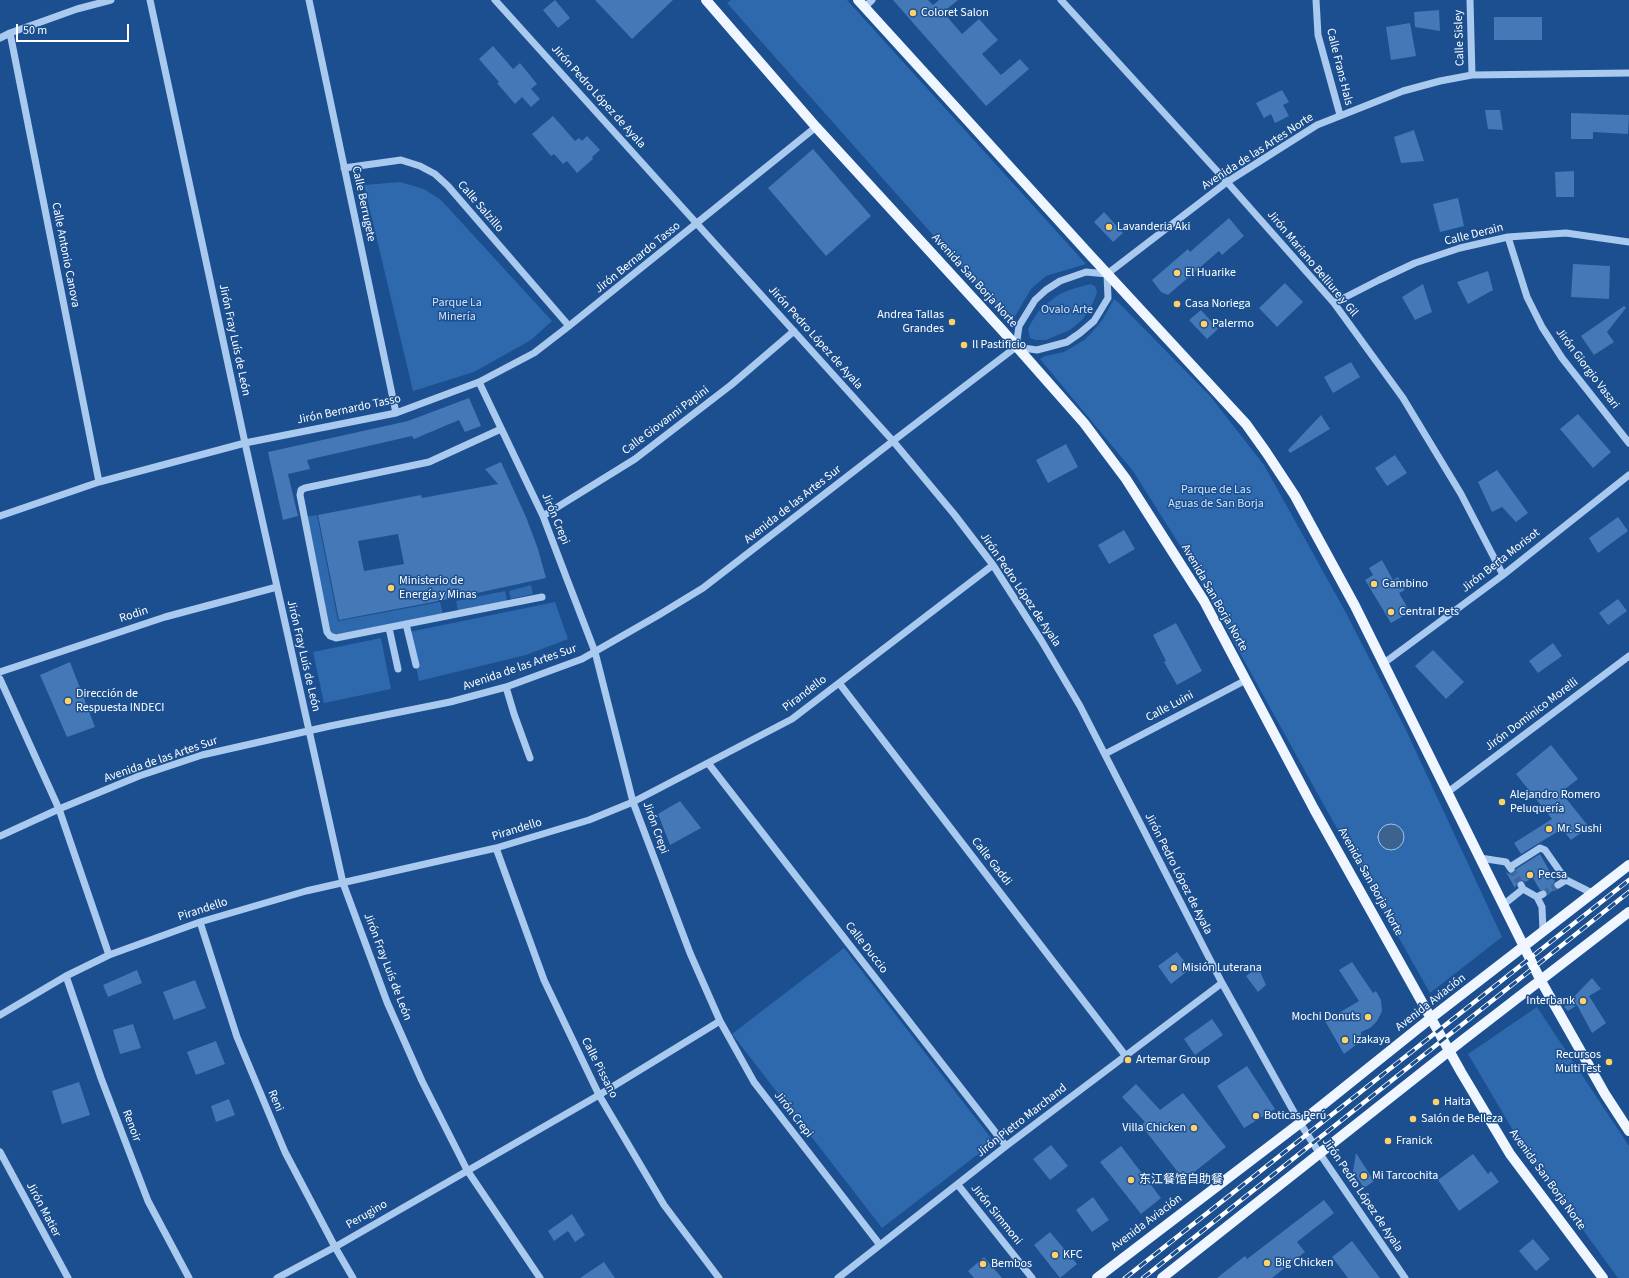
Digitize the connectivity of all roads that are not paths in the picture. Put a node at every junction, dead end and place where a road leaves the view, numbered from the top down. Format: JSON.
{"nodes":[{"id":1,"x":111,"y":0,"type":"edge"},
{"id":2,"x":150,"y":0,"type":"edge"},
{"id":3,"x":309,"y":0,"type":"edge"},
{"id":4,"x":495,"y":0,"type":"edge"},
{"id":5,"x":1061,"y":0,"type":"edge"},
{"id":6,"x":1316,"y":0,"type":"edge"},
{"id":7,"x":1470,"y":0,"type":"edge"},
{"id":8,"x":708,"y":1,"type":"edge"},
{"id":9,"x":865,"y":2,"type":"edge"},
{"id":10,"x":10,"y":32,"type":"junction"},
{"id":11,"x":0,"y":38,"type":"edge"},
{"id":12,"x":1629,"y":73,"type":"edge"},
{"id":13,"x":1472,"y":75,"type":"junction"},
{"id":14,"x":1340,"y":115,"type":"junction"},
{"id":15,"x":816,"y":127,"type":"junction"},
{"id":16,"x":344,"y":168,"type":"junction"},
{"id":17,"x":1227,"y":182,"type":"junction"},
{"id":18,"x":697,"y":224,"type":"junction"},
{"id":19,"x":1508,"y":237,"type":"junction"},
{"id":20,"x":1629,"y":242,"type":"edge"},
{"id":21,"x":1107,"y":274,"type":"junction"},
{"id":22,"x":1334,"y":303,"type":"junction"},
{"id":23,"x":569,"y":326,"type":"junction"},
{"id":24,"x":794,"y":331,"type":"junction"},
{"id":25,"x":1016,"y":347,"type":"junction"},
{"id":26,"x":479,"y":382,"type":"junction"},
{"id":27,"x":396,"y":413,"type":"junction"},
{"id":28,"x":501,"y":429,"type":"junction"},
{"id":29,"x":893,"y":441,"type":"junction"},
{"id":30,"x":245,"y":443,"type":"junction"},
{"id":31,"x":1629,"y":443,"type":"edge"},
{"id":32,"x":1629,"y":475,"type":"edge"},
{"id":33,"x":99,"y":482,"type":"junction"},
{"id":34,"x":0,"y":516,"type":"edge"},
{"id":35,"x":543,"y":516,"type":"junction"},
{"id":36,"x":993,"y":565,"type":"junction"},
{"id":37,"x":1502,"y":575,"type":"junction"},
{"id":38,"x":277,"y":587,"type":"junction"},
{"id":39,"x":542,"y":597,"type":"dead end"},
{"id":40,"x":406,"y":624,"type":"junction"},
{"id":41,"x":388,"y":628,"type":"junction"},
{"id":42,"x":595,"y":652,"type":"junction"},
{"id":43,"x":1629,"y":656,"type":"edge"},
{"id":44,"x":1384,"y":663,"type":"junction"},
{"id":45,"x":416,"y":665,"type":"dead end"},
{"id":46,"x":398,"y":669,"type":"dead end"},
{"id":47,"x":0,"y":672,"type":"edge"},
{"id":48,"x":0,"y":679,"type":"edge"},
{"id":49,"x":1246,"y":680,"type":"junction"},
{"id":50,"x":839,"y":683,"type":"junction"},
{"id":51,"x":506,"y":687,"type":"junction"},
{"id":52,"x":309,"y":731,"type":"junction"},
{"id":53,"x":1105,"y":754,"type":"junction"},
{"id":54,"x":530,"y":758,"type":"dead end"},
{"id":55,"x":708,"y":763,"type":"junction"},
{"id":56,"x":1448,"y":792,"type":"junction"},
{"id":57,"x":633,"y":802,"type":"junction"},
{"id":58,"x":59,"y":809,"type":"junction"},
{"id":59,"x":0,"y":836,"type":"edge"},
{"id":60,"x":496,"y":848,"type":"junction"},
{"id":61,"x":1480,"y":858,"type":"junction"},
{"id":62,"x":1629,"y":865,"type":"edge"},
{"id":63,"x":1566,"y":880,"type":"junction"},
{"id":64,"x":343,"y":883,"type":"junction"},
{"id":65,"x":1558,"y":885,"type":"tunnel mouth"},
{"id":66,"x":1592,"y":893,"type":"junction"},
{"id":67,"x":1503,"y":905,"type":"junction"},
{"id":68,"x":1629,"y":912,"type":"edge"},
{"id":69,"x":200,"y":922,"type":"junction"},
{"id":70,"x":1543,"y":932,"type":"junction"},
{"id":71,"x":1524,"y":948,"type":"junction"},
{"id":72,"x":109,"y":955,"type":"junction"},
{"id":73,"x":66,"y":976,"type":"junction"},
{"id":74,"x":1541,"y":981,"type":"junction"},
{"id":75,"x":1222,"y":983,"type":"junction"},
{"id":76,"x":0,"y":1015,"type":"edge"},
{"id":77,"x":1431,"y":1018,"type":"junction"},
{"id":78,"x":720,"y":1021,"type":"junction"},
{"id":79,"x":1449,"y":1051,"type":"junction"},
{"id":80,"x":1125,"y":1055,"type":"junction"},
{"id":81,"x":599,"y":1094,"type":"junction"},
{"id":82,"x":1300,"y":1123,"type":"junction"},
{"id":83,"x":1629,"y":1131,"type":"edge"},
{"id":84,"x":1006,"y":1146,"type":"junction"},
{"id":85,"x":0,"y":1152,"type":"edge"},
{"id":86,"x":1320,"y":1154,"type":"junction"},
{"id":87,"x":467,"y":1170,"type":"junction"},
{"id":88,"x":958,"y":1185,"type":"junction"},
{"id":89,"x":880,"y":1245,"type":"junction"},
{"id":90,"x":335,"y":1247,"type":"junction"},
{"id":91,"x":68,"y":1278,"type":"edge"},
{"id":92,"x":189,"y":1278,"type":"edge"},
{"id":93,"x":277,"y":1278,"type":"edge"},
{"id":94,"x":354,"y":1278,"type":"edge"},
{"id":95,"x":540,"y":1278,"type":"edge"},
{"id":96,"x":719,"y":1278,"type":"edge"},
{"id":97,"x":838,"y":1278,"type":"edge"},
{"id":98,"x":1032,"y":1278,"type":"edge"},
{"id":99,"x":1097,"y":1278,"type":"edge"},
{"id":100,"x":1162,"y":1278,"type":"edge"},
{"id":101,"x":1405,"y":1278,"type":"edge"},
{"id":102,"x":1603,"y":1278,"type":"edge"}],
"edges":[{"from":1,"to":10,"type":"street"},
{"from":2,"to":30,"type":"street","name":"Jirón Fray Luís de León"},
{"from":3,"to":16,"type":"street","name":"Calle Berrugete"},
{"from":4,"to":18,"type":"street","name":"Jirón Pedro López de Ayala"},
{"from":5,"to":17,"type":"street","name":"Jirón Mariano Belliure y Gil"},
{"from":6,"to":14,"type":"street","name":"Calle Frans Hals"},
{"from":7,"to":13,"type":"street","name":"Calle Sisley"},
{"from":8,"to":15,"type":"main road","name":"Avenida San Borja Norte"},
{"from":9,"to":21,"type":"main road"},
{"from":10,"to":11,"type":"street"},
{"from":10,"to":33,"type":"street","name":"Calle Antonio Canova"},
{"from":12,"to":13,"type":"street","name":"Avenida de las Artes Norte"},
{"from":13,"to":14,"type":"street","name":"Avenida de las Artes Norte"},
{"from":14,"to":17,"type":"street","name":"Avenida de las Artes Norte"},
{"from":15,"to":18,"type":"street","name":"Jirón Bernardo Tasso"},
{"from":15,"to":25,"type":"main road","name":"Avenida San Borja Norte"},
{"from":16,"to":23,"type":"street","name":"Calle Salzillo"},
{"from":16,"to":27,"type":"street","name":"Calle Berrugete"},
{"from":17,"to":21,"type":"street","name":"Avenida de las Artes Norte"},
{"from":17,"to":22,"type":"street","name":"Jirón Mariano Belliure y Gil"},
{"from":18,"to":23,"type":"street","name":"Jirón Bernardo Tasso"},
{"from":18,"to":24,"type":"street","name":"Jirón Pedro López de Ayala"},
{"from":19,"to":20,"type":"street","name":"Calle Derain"},
{"from":19,"to":22,"type":"street","name":"Calle Derain"},
{"from":19,"to":31,"type":"street","name":"Jirón Giorgio Vasari"},
{"from":21,"to":25,"type":"street"},
{"from":21,"to":25,"type":"street"},
{"from":21,"to":44,"type":"main road"},
{"from":22,"to":37,"type":"street","name":"Jirón Mariano Belliure y Gil"},
{"from":23,"to":26,"type":"street","name":"Jirón Bernardo Tasso"},
{"from":24,"to":29,"type":"street","name":"Jirón Pedro López de Ayala"},
{"from":24,"to":35,"type":"street","name":"Calle Giovanni Papini"},
{"from":25,"to":29,"type":"street","name":"Avenida de las Artes Sur"},
{"from":25,"to":49,"type":"main road","name":"Avenida San Borja Norte"},
{"from":26,"to":27,"type":"street","name":"Jirón Bernardo Tasso"},
{"from":26,"to":28,"type":"street","name":"Jirón Crepi"},
{"from":27,"to":30,"type":"street","name":"Jirón Bernardo Tasso"},
{"from":28,"to":35,"type":"street","name":"Jirón Crepi"},
{"from":28,"to":41,"type":"street"},
{"from":29,"to":36,"type":"street","name":"Jirón Pedro López de Ayala"},
{"from":29,"to":42,"type":"street","name":"Avenida de las Artes Sur"},
{"from":30,"to":33,"type":"street","name":"Jirón Bernardo Tasso"},
{"from":30,"to":38,"type":"street","name":"Jirón Fray Luís de León"},
{"from":32,"to":37,"type":"street","name":"Jirón Berta Morisot"},
{"from":33,"to":34,"type":"street","name":"Jirón Bernardo Tasso"},
{"from":35,"to":42,"type":"street","name":"Jirón Crepi"},
{"from":36,"to":50,"type":"street","name":"Pirandello"},
{"from":36,"to":53,"type":"street","name":"Jirón Pedro López de Ayala"},
{"from":37,"to":44,"type":"street","name":"Jirón Berta Morisot"},
{"from":38,"to":47,"type":"street","name":"Rodin"},
{"from":38,"to":52,"type":"street","name":"Jirón Fray Luís de León"},
{"from":39,"to":40,"type":"street"},
{"from":40,"to":41,"type":"street"},
{"from":40,"to":45,"type":"street"},
{"from":41,"to":46,"type":"street"},
{"from":42,"to":51,"type":"street","name":"Avenida de las Artes Sur"},
{"from":42,"to":57,"type":"street","name":"Jirón Crepi"},
{"from":43,"to":56,"type":"street","name":"Jirón Dominico Morelli"},
{"from":44,"to":56,"type":"main road"},
{"from":48,"to":58,"type":"street"},
{"from":49,"to":53,"type":"street","name":"Calle Luini"},
{"from":49,"to":77,"type":"main road","name":"Avenida San Borja Norte"},
{"from":50,"to":55,"type":"street","name":"Pirandello"},
{"from":50,"to":80,"type":"street","name":"Calle Gaddi"},
{"from":51,"to":52,"type":"street","name":"Avenida de las Artes Sur"},
{"from":51,"to":54,"type":"street"},
{"from":52,"to":58,"type":"street","name":"Avenida de las Artes Sur"},
{"from":52,"to":64,"type":"street","name":"Jirón Fray Luís de León"},
{"from":53,"to":75,"type":"street","name":"Jirón Pedro López de Ayala"},
{"from":55,"to":57,"type":"street","name":"Pirandello"},
{"from":55,"to":84,"type":"street","name":"Calle Duccio"},
{"from":56,"to":61,"type":"main road"},
{"from":57,"to":60,"type":"street","name":"Pirandello"},
{"from":57,"to":78,"type":"street","name":"Jirón Crepi"},
{"from":58,"to":59,"type":"street","name":"Avenida de las Artes Sur"},
{"from":58,"to":72,"type":"street"},
{"from":60,"to":64,"type":"street","name":"Pirandello"},
{"from":60,"to":81,"type":"street","name":"Calle Pissano"},
{"from":61,"to":63,"type":"street"},
{"from":61,"to":67,"type":"main road"},
{"from":62,"to":66,"type":"main road","name":"Avenida Aviación"},
{"from":63,"to":65,"type":"street"},
{"from":63,"to":66,"type":"street"},
{"from":64,"to":69,"type":"street","name":"Pirandello"},
{"from":64,"to":87,"type":"street","name":"Jirón Fray Luís de León"},
{"from":66,"to":70,"type":"main road","name":"Avenida Aviación"},
{"from":67,"to":70,"type":"street"},
{"from":67,"to":71,"type":"main road"},
{"from":68,"to":74,"type":"main road"},
{"from":69,"to":72,"type":"street","name":"Pirandello"},
{"from":69,"to":90,"type":"street","name":"Reni"},
{"from":70,"to":71,"type":"main road","name":"Avenida Aviación"},
{"from":71,"to":74,"type":"main road"},
{"from":71,"to":77,"type":"main road","name":"Avenida Aviación"},
{"from":72,"to":73,"type":"street","name":"Pirandello"},
{"from":73,"to":76,"type":"street","name":"Pirandello"},
{"from":73,"to":92,"type":"street","name":"Renoir"},
{"from":74,"to":79,"type":"main road"},
{"from":74,"to":83,"type":"main road"},
{"from":75,"to":80,"type":"street","name":"Jirón Pietro Marchand"},
{"from":75,"to":82,"type":"street","name":"Jirón Pedro López de Ayala"},
{"from":77,"to":79,"type":"main road","name":"Avenida San Borja Norte"},
{"from":77,"to":82,"type":"main road","name":"Avenida Aviación"},
{"from":78,"to":81,"type":"street","name":"Perugino"},
{"from":78,"to":89,"type":"street","name":"Jirón Crepi"},
{"from":79,"to":86,"type":"main road"},
{"from":79,"to":102,"type":"main road","name":"Avenida San Borja Norte"},
{"from":80,"to":84,"type":"street","name":"Jirón Pietro Marchand"},
{"from":81,"to":87,"type":"street","name":"Perugino"},
{"from":81,"to":96,"type":"street","name":"Calle Pissano"},
{"from":82,"to":86,"type":"street","name":"Jirón Pedro López de Ayala"},
{"from":82,"to":99,"type":"main road","name":"Avenida Aviación"},
{"from":84,"to":88,"type":"street","name":"Jirón Pietro Marchand"},
{"from":85,"to":91,"type":"street","name":"Jirón Matier"},
{"from":86,"to":100,"type":"main road"},
{"from":86,"to":101,"type":"street","name":"Jirón Pedro López de Ayala"},
{"from":87,"to":90,"type":"street","name":"Perugino"},
{"from":87,"to":95,"type":"street","name":"Jirón Fray Luís de León"},
{"from":88,"to":89,"type":"street","name":"Jirón Pietro Marchand"},
{"from":88,"to":98,"type":"street","name":"Jirón Simmoni"},
{"from":89,"to":97,"type":"street","name":"Jirón Pietro Marchand"},
{"from":90,"to":93,"type":"street","name":"Perugino"},
{"from":90,"to":94,"type":"street","name":"Reni"}]}
